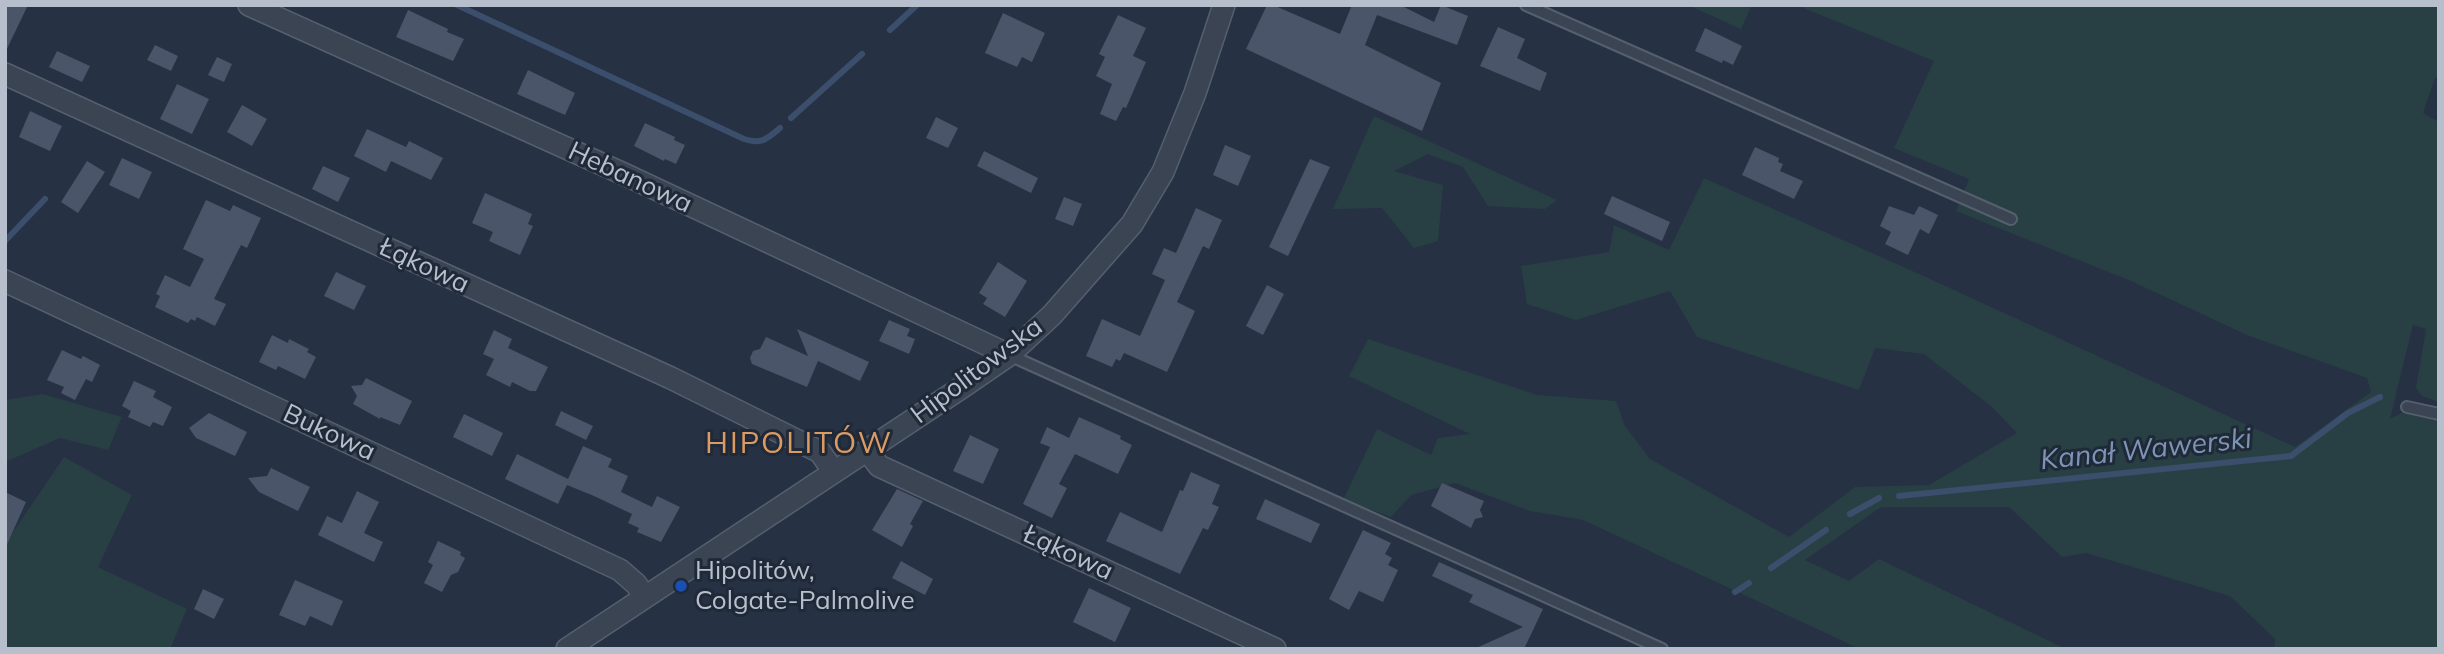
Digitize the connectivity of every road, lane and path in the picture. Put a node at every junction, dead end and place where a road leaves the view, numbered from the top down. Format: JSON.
{"nodes":[{"id":1,"x":249,"y":5,"type":"edge"},
{"id":2,"x":1224,"y":5,"type":"edge"},
{"id":3,"x":1526,"y":5,"type":"edge"},
{"id":4,"x":5,"y":74,"type":"edge"},
{"id":5,"x":2011,"y":219,"type":"dead end"},
{"id":6,"x":5,"y":281,"type":"edge"},
{"id":7,"x":1009,"y":355,"type":"junction"},
{"id":8,"x":2407,"y":407,"type":"dead end"},
{"id":9,"x":2439,"y":414,"type":"edge"},
{"id":10,"x":867,"y":450,"type":"junction"},
{"id":11,"x":834,"y":472,"type":"junction"},
{"id":12,"x":645,"y":597,"type":"junction"},
{"id":13,"x":581,"y":645,"type":"edge"},
{"id":14,"x":1275,"y":649,"type":"edge"},
{"id":15,"x":1662,"y":649,"type":"edge"}],
"edges":[{"from":1,"to":7,"type":"street","name":"Hebanowa"},
{"from":2,"to":7,"type":"street","name":"Hipolitowska"},
{"from":3,"to":5,"type":"lane"},
{"from":4,"to":11,"type":"street","name":"Łąkowa"},
{"from":6,"to":12,"type":"street","name":"Bukowa"},
{"from":7,"to":10,"type":"street","name":"Hipolitowska"},
{"from":7,"to":15,"type":"lane"},
{"from":8,"to":9,"type":"lane"},
{"from":10,"to":11,"type":"street","name":"Hipolitowska"},
{"from":10,"to":14,"type":"street","name":"Łąkowa"},
{"from":11,"to":12,"type":"street","name":"Hipolitowska"},
{"from":12,"to":13,"type":"street","name":"Hipolitowska"}]}
